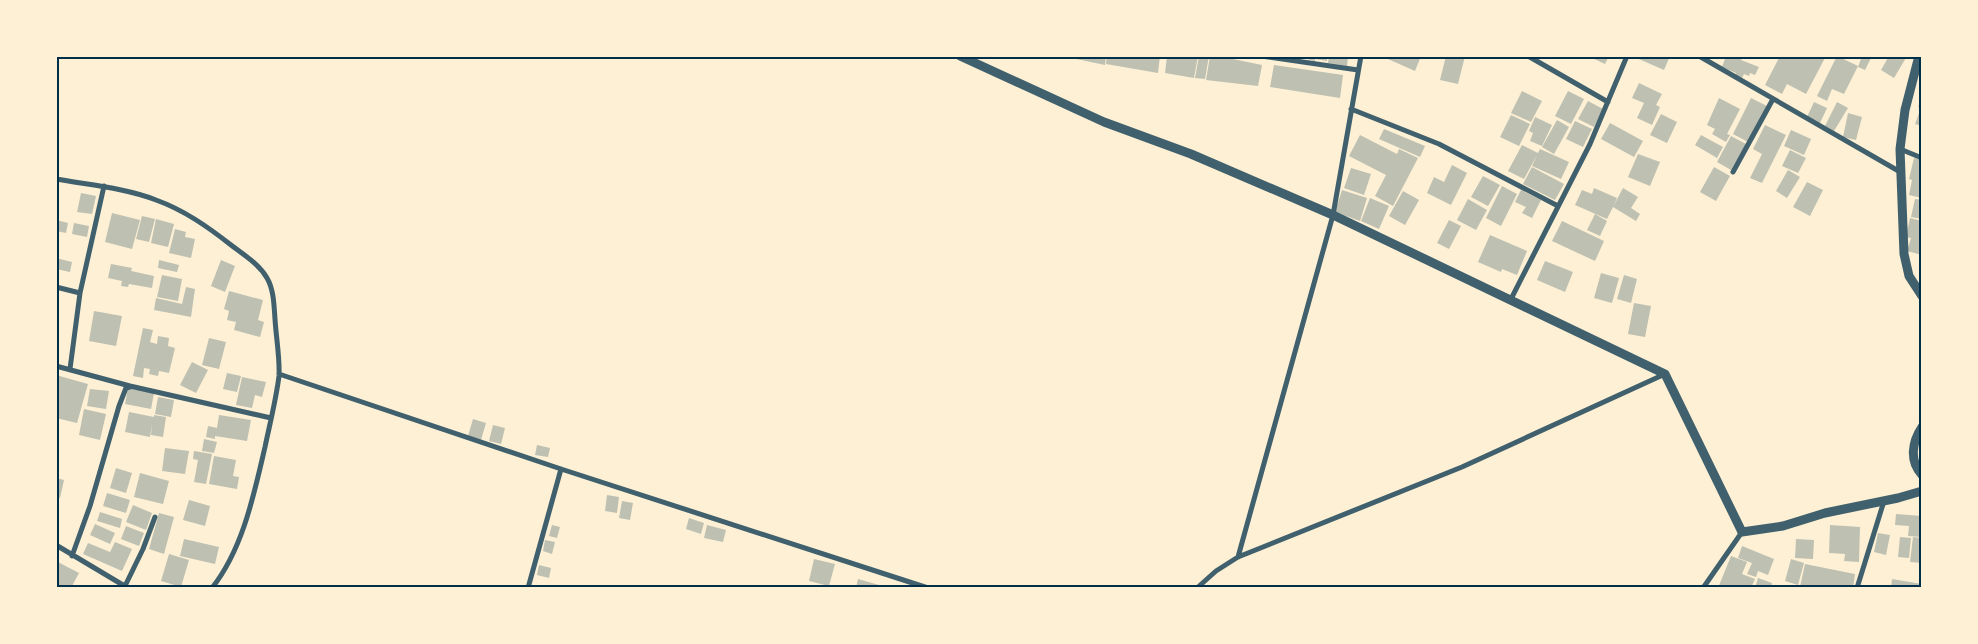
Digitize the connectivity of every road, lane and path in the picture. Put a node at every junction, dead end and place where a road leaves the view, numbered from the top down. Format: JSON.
{"nodes":[{"id":1,"x":960,"y":56,"type":"edge"},
{"id":2,"x":1261,"y":56,"type":"edge"},
{"id":3,"x":1361,"y":56,"type":"edge"},
{"id":4,"x":1528,"y":56,"type":"edge"},
{"id":5,"x":1627,"y":56,"type":"edge"},
{"id":6,"x":1699,"y":56,"type":"edge"},
{"id":7,"x":1919,"y":61,"type":"edge"},
{"id":8,"x":1358,"y":70,"type":"junction"},
{"id":9,"x":1773,"y":99,"type":"junction"},
{"id":10,"x":1608,"y":102,"type":"junction"},
{"id":11,"x":1351,"y":109,"type":"junction"},
{"id":12,"x":1900,"y":149,"type":"junction"},
{"id":13,"x":1922,"y":158,"type":"edge"},
{"id":14,"x":1733,"y":172,"type":"dead end"},
{"id":15,"x":1902,"y":173,"type":"junction"},
{"id":16,"x":56,"y":179,"type":"edge"},
{"id":17,"x":104,"y":186,"type":"junction"},
{"id":18,"x":1558,"y":206,"type":"junction"},
{"id":19,"x":1332,"y":215,"type":"junction"},
{"id":20,"x":56,"y":287,"type":"edge"},
{"id":21,"x":80,"y":293,"type":"junction"},
{"id":22,"x":1922,"y":296,"type":"edge"},
{"id":23,"x":1510,"y":301,"type":"junction"},
{"id":24,"x":56,"y":366,"type":"edge"},
{"id":25,"x":70,"y":369,"type":"junction"},
{"id":26,"x":279,"y":374,"type":"junction"},
{"id":27,"x":1665,"y":374,"type":"junction"},
{"id":28,"x":130,"y":386,"type":"junction"},
{"id":29,"x":271,"y":418,"type":"junction"},
{"id":30,"x":1922,"y":427,"type":"edge"},
{"id":31,"x":561,"y":469,"type":"junction"},
{"id":32,"x":1922,"y":475,"type":"edge"},
{"id":33,"x":1922,"y":490,"type":"edge"},
{"id":34,"x":1884,"y":501,"type":"junction"},
{"id":35,"x":155,"y":517,"type":"dead end"},
{"id":36,"x":1742,"y":532,"type":"junction"},
{"id":37,"x":56,"y":546,"type":"edge"},
{"id":38,"x":72,"y":556,"type":"junction"},
{"id":39,"x":1238,"y":557,"type":"junction"},
{"id":40,"x":127,"y":587,"type":"edge"},
{"id":41,"x":212,"y":588,"type":"edge"},
{"id":42,"x":528,"y":588,"type":"edge"},
{"id":43,"x":928,"y":588,"type":"edge"},
{"id":44,"x":1197,"y":588,"type":"edge"},
{"id":45,"x":1703,"y":588,"type":"edge"},
{"id":46,"x":1857,"y":588,"type":"edge"}],
"edges":[{"from":1,"to":19,"type":"street"},
{"from":2,"to":8,"type":"street"},
{"from":3,"to":8,"type":"street"},
{"from":4,"to":10,"type":"street"},
{"from":5,"to":10,"type":"street"},
{"from":6,"to":9,"type":"street"},
{"from":7,"to":12,"type":"street"},
{"from":8,"to":11,"type":"street"},
{"from":9,"to":14,"type":"street"},
{"from":9,"to":15,"type":"street"},
{"from":10,"to":18,"type":"street"},
{"from":11,"to":18,"type":"street"},
{"from":11,"to":19,"type":"street"},
{"from":12,"to":13,"type":"street"},
{"from":12,"to":15,"type":"street"},
{"from":15,"to":22,"type":"street"},
{"from":16,"to":17,"type":"street"},
{"from":17,"to":21,"type":"street"},
{"from":17,"to":26,"type":"street"},
{"from":18,"to":23,"type":"street"},
{"from":19,"to":23,"type":"street"},
{"from":19,"to":39,"type":"street"},
{"from":20,"to":21,"type":"street"},
{"from":21,"to":25,"type":"street"},
{"from":23,"to":27,"type":"street"},
{"from":24,"to":25,"type":"street"},
{"from":25,"to":28,"type":"street"},
{"from":26,"to":29,"type":"street"},
{"from":26,"to":31,"type":"street"},
{"from":27,"to":36,"type":"street"},
{"from":27,"to":39,"type":"street"},
{"from":28,"to":29,"type":"street"},
{"from":28,"to":38,"type":"street"},
{"from":29,"to":41,"type":"street"},
{"from":30,"to":32,"type":"street"},
{"from":31,"to":42,"type":"street"},
{"from":31,"to":43,"type":"street"},
{"from":33,"to":34,"type":"street"},
{"from":34,"to":36,"type":"street"},
{"from":34,"to":46,"type":"street"},
{"from":35,"to":40,"type":"street"},
{"from":36,"to":45,"type":"street"},
{"from":37,"to":38,"type":"street"},
{"from":38,"to":40,"type":"street"},
{"from":39,"to":44,"type":"street"}]}
